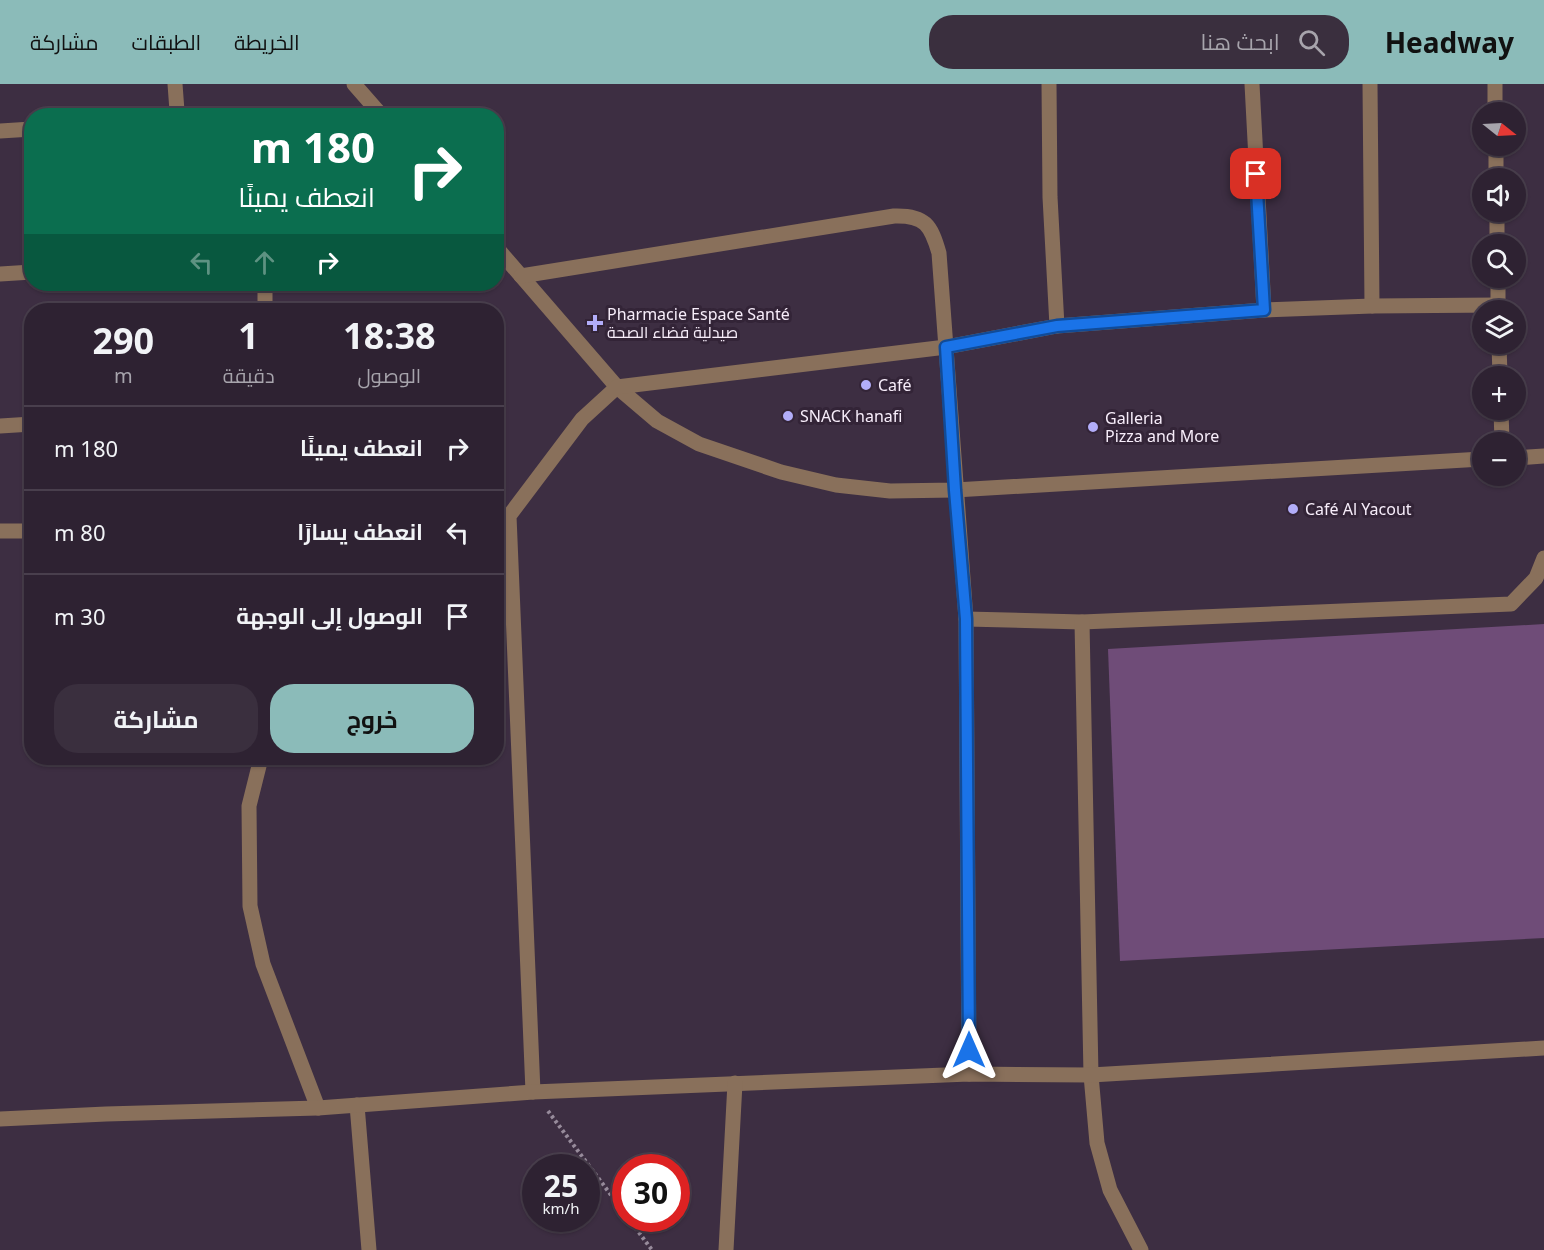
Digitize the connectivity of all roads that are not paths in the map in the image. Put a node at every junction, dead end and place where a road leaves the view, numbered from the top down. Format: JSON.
{"nodes":[{"id":1,"x":175,"y":84,"type":"edge"},
{"id":2,"x":354,"y":84,"type":"edge"},
{"id":3,"x":1049,"y":84,"type":"edge"},
{"id":4,"x":1252,"y":84,"type":"edge"},
{"id":5,"x":1370,"y":84,"type":"edge"},
{"id":6,"x":1495,"y":84,"type":"edge"},
{"id":7,"x":1495,"y":102,"type":"edge"},
{"id":8,"x":177,"y":108,"type":"edge"},
{"id":9,"x":375,"y":108,"type":"edge"},
{"id":10,"x":24,"y":130,"type":"edge"},
{"id":11,"x":0,"y":131,"type":"edge"},
{"id":12,"x":504,"y":256,"type":"edge"},
{"id":13,"x":24,"y":272,"type":"edge"},
{"id":14,"x":0,"y":274,"type":"edge"},
{"id":15,"x":521,"y":276,"type":"junction"},
{"id":16,"x":1372,"y":306,"type":"junction"},
{"id":17,"x":1472,"y":308,"type":"edge"},
{"id":18,"x":1264,"y":310,"type":"junction"},
{"id":19,"x":1057,"y":326,"type":"junction"},
{"id":20,"x":946,"y":347,"type":"junction"},
{"id":21,"x":617,"y":387,"type":"junction"},
{"id":22,"x":24,"y":424,"type":"edge"},
{"id":23,"x":0,"y":426,"type":"edge"},
{"id":24,"x":1544,"y":456,"type":"edge"},
{"id":25,"x":1526,"y":457,"type":"edge"},
{"id":26,"x":1472,"y":460,"type":"edge"},
{"id":27,"x":1544,"y":465,"type":"edge"},
{"id":28,"x":955,"y":490,"type":"junction"},
{"id":29,"x":504,"y":515,"type":"edge"},
{"id":30,"x":0,"y":531,"type":"edge"},
{"id":31,"x":24,"y":531,"type":"edge"},
{"id":32,"x":504,"y":535,"type":"edge"},
{"id":33,"x":1544,"y":558,"type":"edge"},
{"id":34,"x":966,"y":619,"type":"junction"},
{"id":35,"x":1082,"y":622,"type":"junction"},
{"id":36,"x":259,"y":765,"type":"edge"},
{"id":37,"x":1544,"y":1048,"type":"edge"},
{"id":38,"x":969,"y":1074,"type":"junction"},
{"id":39,"x":1091,"y":1075,"type":"junction"},
{"id":40,"x":735,"y":1083,"type":"junction"},
{"id":41,"x":533,"y":1092,"type":"junction"},
{"id":42,"x":357,"y":1105,"type":"junction"},
{"id":43,"x":318,"y":1108,"type":"junction"},
{"id":44,"x":0,"y":1119,"type":"edge"},
{"id":45,"x":369,"y":1250,"type":"edge"},
{"id":46,"x":726,"y":1250,"type":"edge"},
{"id":47,"x":1141,"y":1250,"type":"edge"}],
"edges":[{"from":1,"to":8,"type":"street"},
{"from":2,"to":9,"type":"street"},
{"from":3,"to":19,"type":"street"},
{"from":4,"to":18,"type":"street"},
{"from":5,"to":16,"type":"street"},
{"from":6,"to":7,"type":"street"},
{"from":10,"to":11,"type":"street"},
{"from":12,"to":15,"type":"street"},
{"from":13,"to":14,"type":"street"},
{"from":15,"to":20,"type":"street"},
{"from":15,"to":21,"type":"street"},
{"from":16,"to":17,"type":"street"},
{"from":16,"to":18,"type":"street"},
{"from":18,"to":19,"type":"street"},
{"from":19,"to":20,"type":"street"},
{"from":20,"to":21,"type":"street"},
{"from":20,"to":28,"type":"street"},
{"from":21,"to":28,"type":"street"},
{"from":21,"to":29,"type":"street"},
{"from":22,"to":23,"type":"street"},
{"from":24,"to":25,"type":"street"},
{"from":24,"to":27,"type":"street"},
{"from":26,"to":28,"type":"street"},
{"from":28,"to":34,"type":"street"},
{"from":30,"to":31,"type":"street"},
{"from":32,"to":41,"type":"street"},
{"from":33,"to":35,"type":"street"},
{"from":34,"to":35,"type":"street"},
{"from":34,"to":38,"type":"street"},
{"from":35,"to":39,"type":"street"},
{"from":36,"to":43,"type":"street"},
{"from":37,"to":39,"type":"street"},
{"from":38,"to":39,"type":"street"},
{"from":38,"to":40,"type":"street"},
{"from":39,"to":47,"type":"street"},
{"from":40,"to":41,"type":"street"},
{"from":40,"to":46,"type":"street"},
{"from":41,"to":42,"type":"street"},
{"from":42,"to":43,"type":"street"},
{"from":42,"to":45,"type":"street"},
{"from":43,"to":44,"type":"street"}]}
